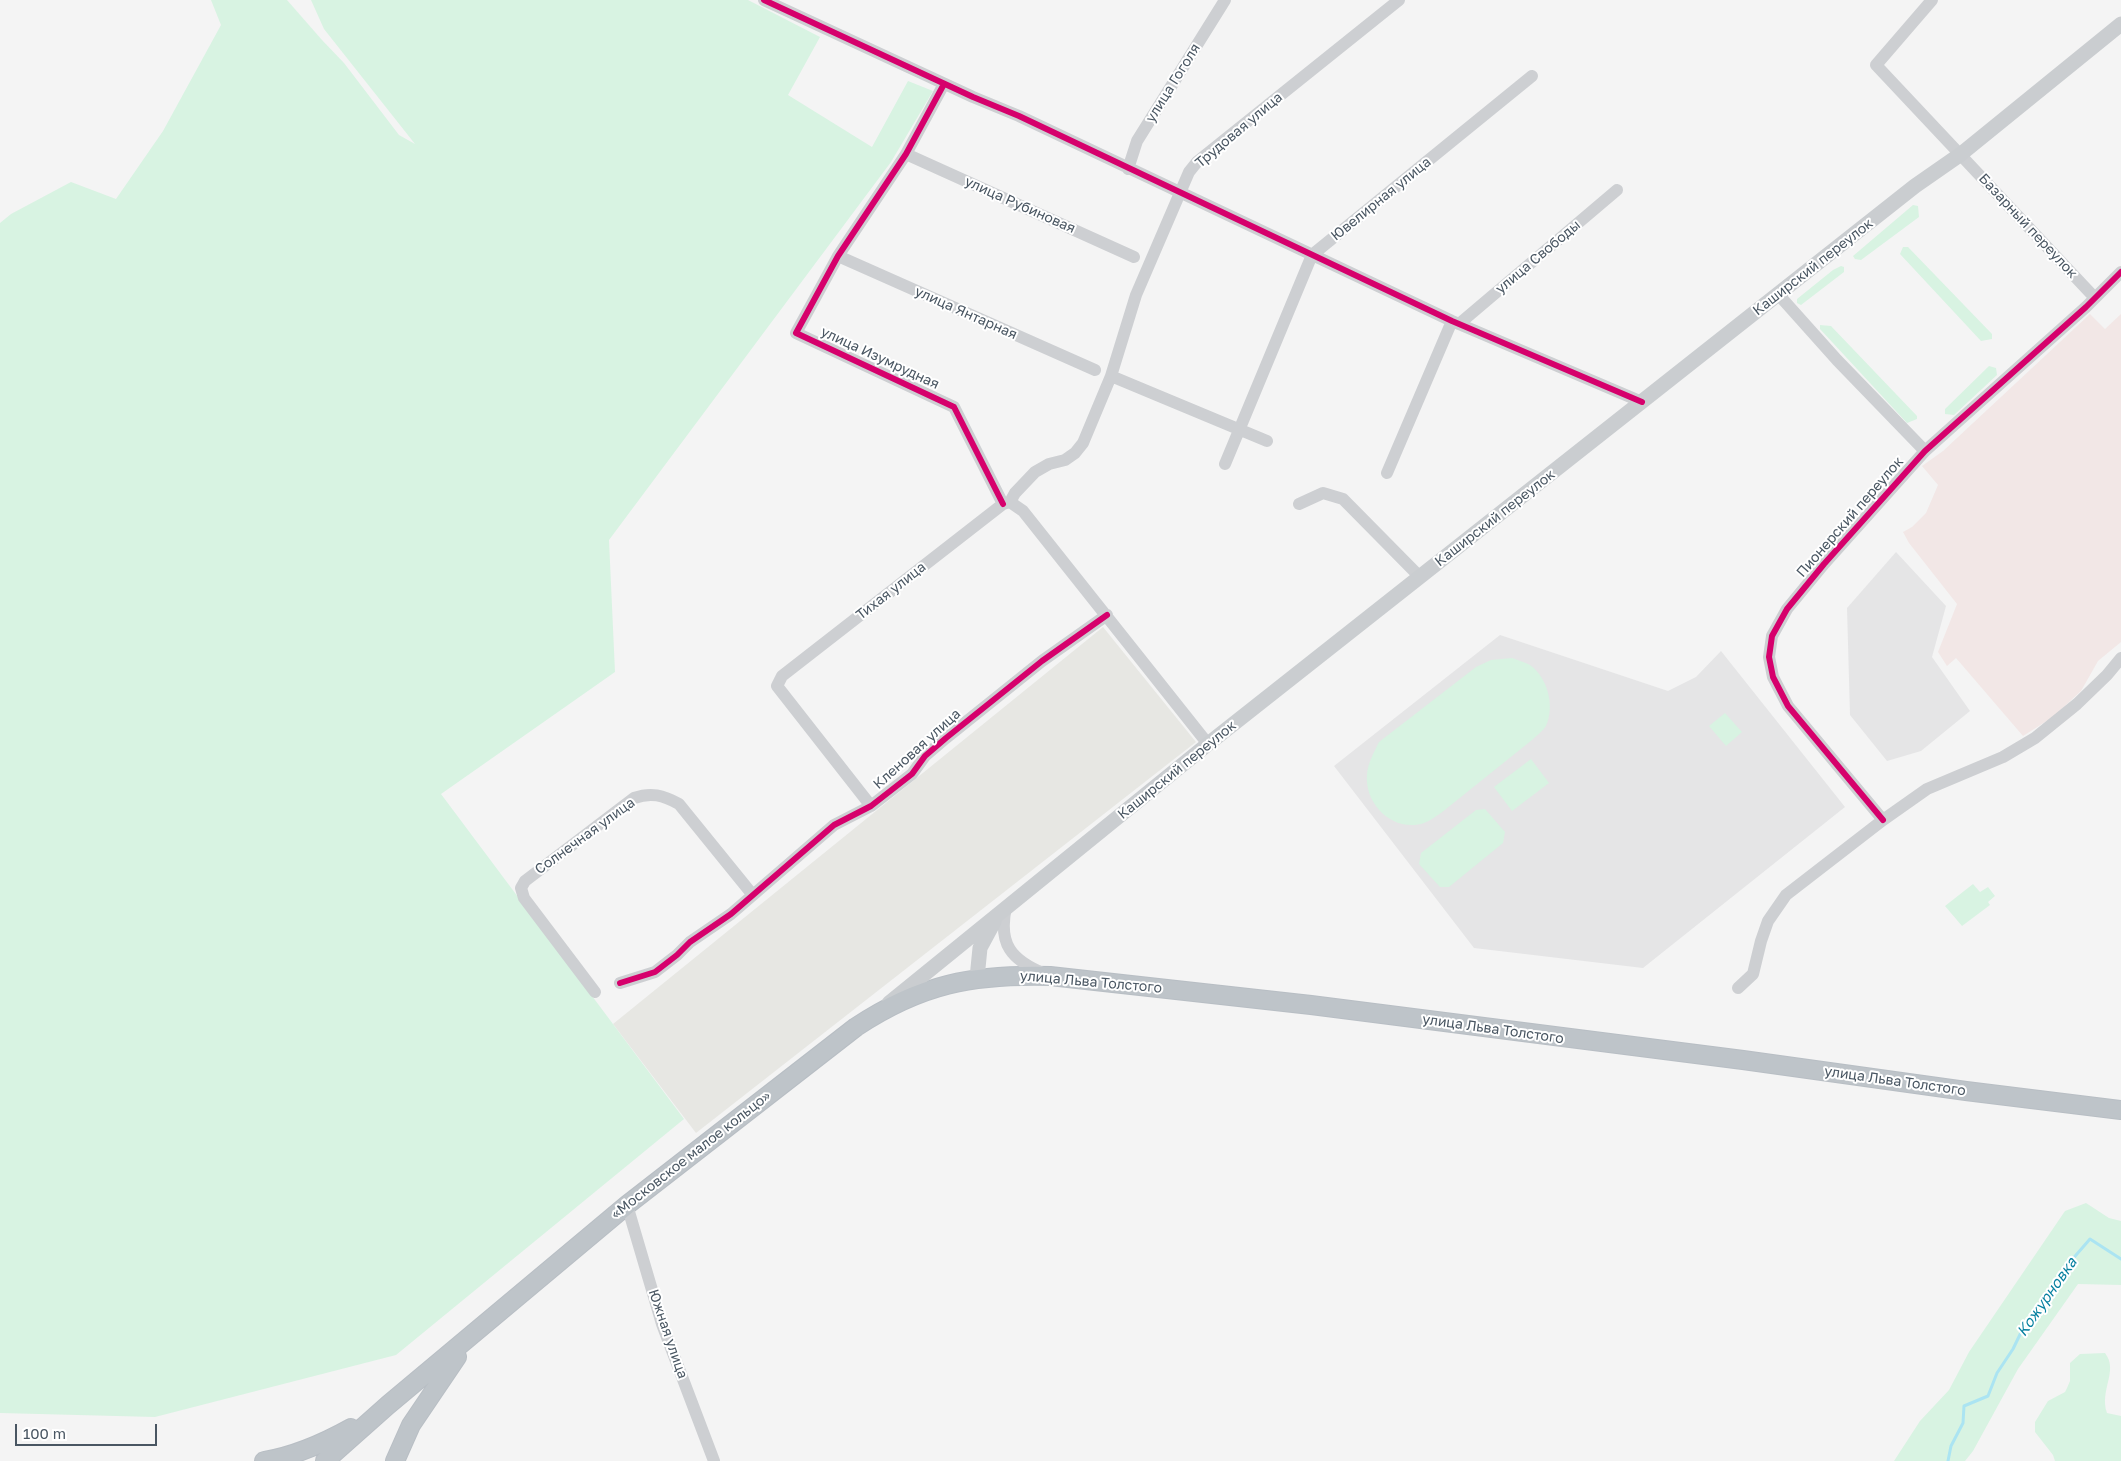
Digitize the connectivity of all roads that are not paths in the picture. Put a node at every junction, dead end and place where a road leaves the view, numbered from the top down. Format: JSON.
{"nodes":[{"id":1,"x":764,"y":0,"type":"edge"},
{"id":2,"x":1225,"y":0,"type":"edge"},
{"id":3,"x":1400,"y":0,"type":"edge"},
{"id":4,"x":1932,"y":0,"type":"edge"},
{"id":5,"x":2121,"y":24,"type":"edge"},
{"id":6,"x":1532,"y":76,"type":"dead end"},
{"id":7,"x":944,"y":84,"type":"junction"},
{"id":8,"x":906,"y":154,"type":"junction"},
{"id":9,"x":1961,"y":154,"type":"junction"},
{"id":10,"x":1128,"y":169,"type":"junction"},
{"id":11,"x":1616,"y":190,"type":"dead end"},
{"id":12,"x":1179,"y":193,"type":"junction"},
{"id":13,"x":1312,"y":255,"type":"junction"},
{"id":14,"x":838,"y":256,"type":"junction"},
{"id":15,"x":1134,"y":257,"type":"dead end"},
{"id":16,"x":2121,"y":272,"type":"edge"},
{"id":17,"x":1778,"y":294,"type":"junction"},
{"id":18,"x":2095,"y":298,"type":"junction"},
{"id":19,"x":1456,"y":322,"type":"junction"},
{"id":20,"x":1095,"y":370,"type":"dead end"},
{"id":21,"x":1111,"y":376,"type":"junction"},
{"id":22,"x":1642,"y":402,"type":"junction"},
{"id":23,"x":1239,"y":428,"type":"junction"},
{"id":24,"x":1267,"y":441,"type":"dead end"},
{"id":25,"x":1082,"y":443,"type":"joint"},
{"id":26,"x":1925,"y":451,"type":"junction"},
{"id":27,"x":1225,"y":464,"type":"dead end"},
{"id":28,"x":1387,"y":473,"type":"dead end"},
{"id":29,"x":1007,"y":503,"type":"junction"},
{"id":30,"x":1300,"y":504,"type":"dead end"},
{"id":31,"x":1420,"y":577,"type":"junction"},
{"id":32,"x":1107,"y":615,"type":"junction"},
{"id":33,"x":2121,"y":658,"type":"edge"},
{"id":34,"x":1208,"y":744,"type":"junction"},
{"id":35,"x":872,"y":806,"type":"junction"},
{"id":36,"x":1883,"y":820,"type":"junction"},
{"id":37,"x":752,"y":894,"type":"junction"},
{"id":38,"x":1006,"y":907,"type":"junction"},
{"id":39,"x":1050,"y":976,"type":"junction"},
{"id":40,"x":977,"y":978,"type":"junction"},
{"id":41,"x":620,"y":983,"type":"dead end"},
{"id":42,"x":1738,"y":988,"type":"dead end"},
{"id":43,"x":596,"y":992,"type":"dead end"},
{"id":44,"x":872,"y":1017,"type":"junction"},
{"id":45,"x":2121,"y":1110,"type":"edge"},
{"id":46,"x":627,"y":1204,"type":"junction"},
{"id":47,"x":516,"y":1300,"type":"junction"},
{"id":48,"x":462,"y":1350,"type":"junction"},
{"id":49,"x":388,"y":1405,"type":"junction"},
{"id":50,"x":264,"y":1461,"type":"edge"},
{"id":51,"x":325,"y":1461,"type":"edge"},
{"id":52,"x":343,"y":1461,"type":"edge"},
{"id":53,"x":395,"y":1461,"type":"edge"},
{"id":54,"x":714,"y":1461,"type":"edge"}],
"edges":[{"from":1,"to":7,"type":"street"},
{"from":2,"to":10,"type":"street","name":"улица Гоголя"},
{"from":3,"to":12,"type":"street","name":"Трудовая улица"},
{"from":4,"to":9,"type":"street","name":"Базарный переулок"},
{"from":5,"to":9,"type":"main road","name":"Каширский переулок"},
{"from":6,"to":13,"type":"street","name":"Ювелирная улица"},
{"from":7,"to":8,"type":"street","name":"улица Изумрудная"},
{"from":7,"to":10,"type":"street"},
{"from":8,"to":14,"type":"street","name":"улица Изумрудная"},
{"from":8,"to":15,"type":"street","name":"улица Рубиновая"},
{"from":9,"to":17,"type":"main road","name":"Каширский переулок"},
{"from":9,"to":18,"type":"street","name":"Базарный переулок"},
{"from":10,"to":12,"type":"street"},
{"from":11,"to":19,"type":"street","name":"улица Свободы"},
{"from":12,"to":13,"type":"street"},
{"from":12,"to":21,"type":"street","name":"Трудовая улица"},
{"from":13,"to":19,"type":"street"},
{"from":13,"to":23,"type":"street","name":"Ювелирная улица"},
{"from":14,"to":20,"type":"street","name":"улица Янтарная"},
{"from":14,"to":29,"type":"street","name":"улица Изумрудная"},
{"from":16,"to":18,"type":"street","name":"Пионерский переулок"},
{"from":17,"to":22,"type":"main road","name":"Каширский переулок"},
{"from":17,"to":26,"type":"street"},
{"from":18,"to":26,"type":"street","name":"Пионерский переулок"},
{"from":19,"to":22,"type":"street"},
{"from":19,"to":28,"type":"street","name":"улица Свободы"},
{"from":21,"to":23,"type":"street"},
{"from":21,"to":25,"type":"street","name":"Трудовая улица"},
{"from":22,"to":31,"type":"main road","name":"Каширский переулок"},
{"from":23,"to":24,"type":"street"},
{"from":23,"to":27,"type":"street","name":"Ювелирная улица"},
{"from":25,"to":29,"type":"street","name":"Тихая улица"},
{"from":26,"to":36,"type":"street","name":"Пионерский переулок"},
{"from":29,"to":32,"type":"street"},
{"from":29,"to":35,"type":"street","name":"Тихая улица"},
{"from":30,"to":31,"type":"street"},
{"from":31,"to":34,"type":"main road","name":"Каширский переулок"},
{"from":32,"to":34,"type":"street"},
{"from":32,"to":35,"type":"street","name":"Кленовая улица"},
{"from":33,"to":36,"type":"street"},
{"from":34,"to":38,"type":"main road","name":"Каширский переулок"},
{"from":35,"to":37,"type":"street","name":"Кленовая улица"},
{"from":36,"to":42,"type":"street"},
{"from":37,"to":41,"type":"street","name":"Кленовая улица"},
{"from":37,"to":43,"type":"street","name":"Солнечная улица"},
{"from":38,"to":39,"type":"street"},
{"from":38,"to":40,"type":"main road"},
{"from":38,"to":44,"type":"main road","name":"Каширский переулок"},
{"from":39,"to":40,"type":"highway","name":"улица Льва Толстого"},
{"from":39,"to":45,"type":"highway","name":"улица Льва Толстого"},
{"from":40,"to":44,"type":"highway","name":"улица Льва Толстого"},
{"from":44,"to":46,"type":"highway","name":"«Московское малое кольцо»"},
{"from":46,"to":47,"type":"highway","name":"«Московское малое кольцо»"},
{"from":46,"to":54,"type":"street","name":"Южная улица"},
{"from":47,"to":48,"type":"highway","name":"«Московское малое кольцо»"},
{"from":47,"to":49,"type":"highway","name":"«Московское малое кольцо»"},
{"from":48,"to":52,"type":"highway","name":"«Московское малое кольцо»"},
{"from":48,"to":53,"type":"highway"},
{"from":49,"to":50,"type":"highway"},
{"from":49,"to":51,"type":"highway","name":"«Московское малое кольцо»"}]}
